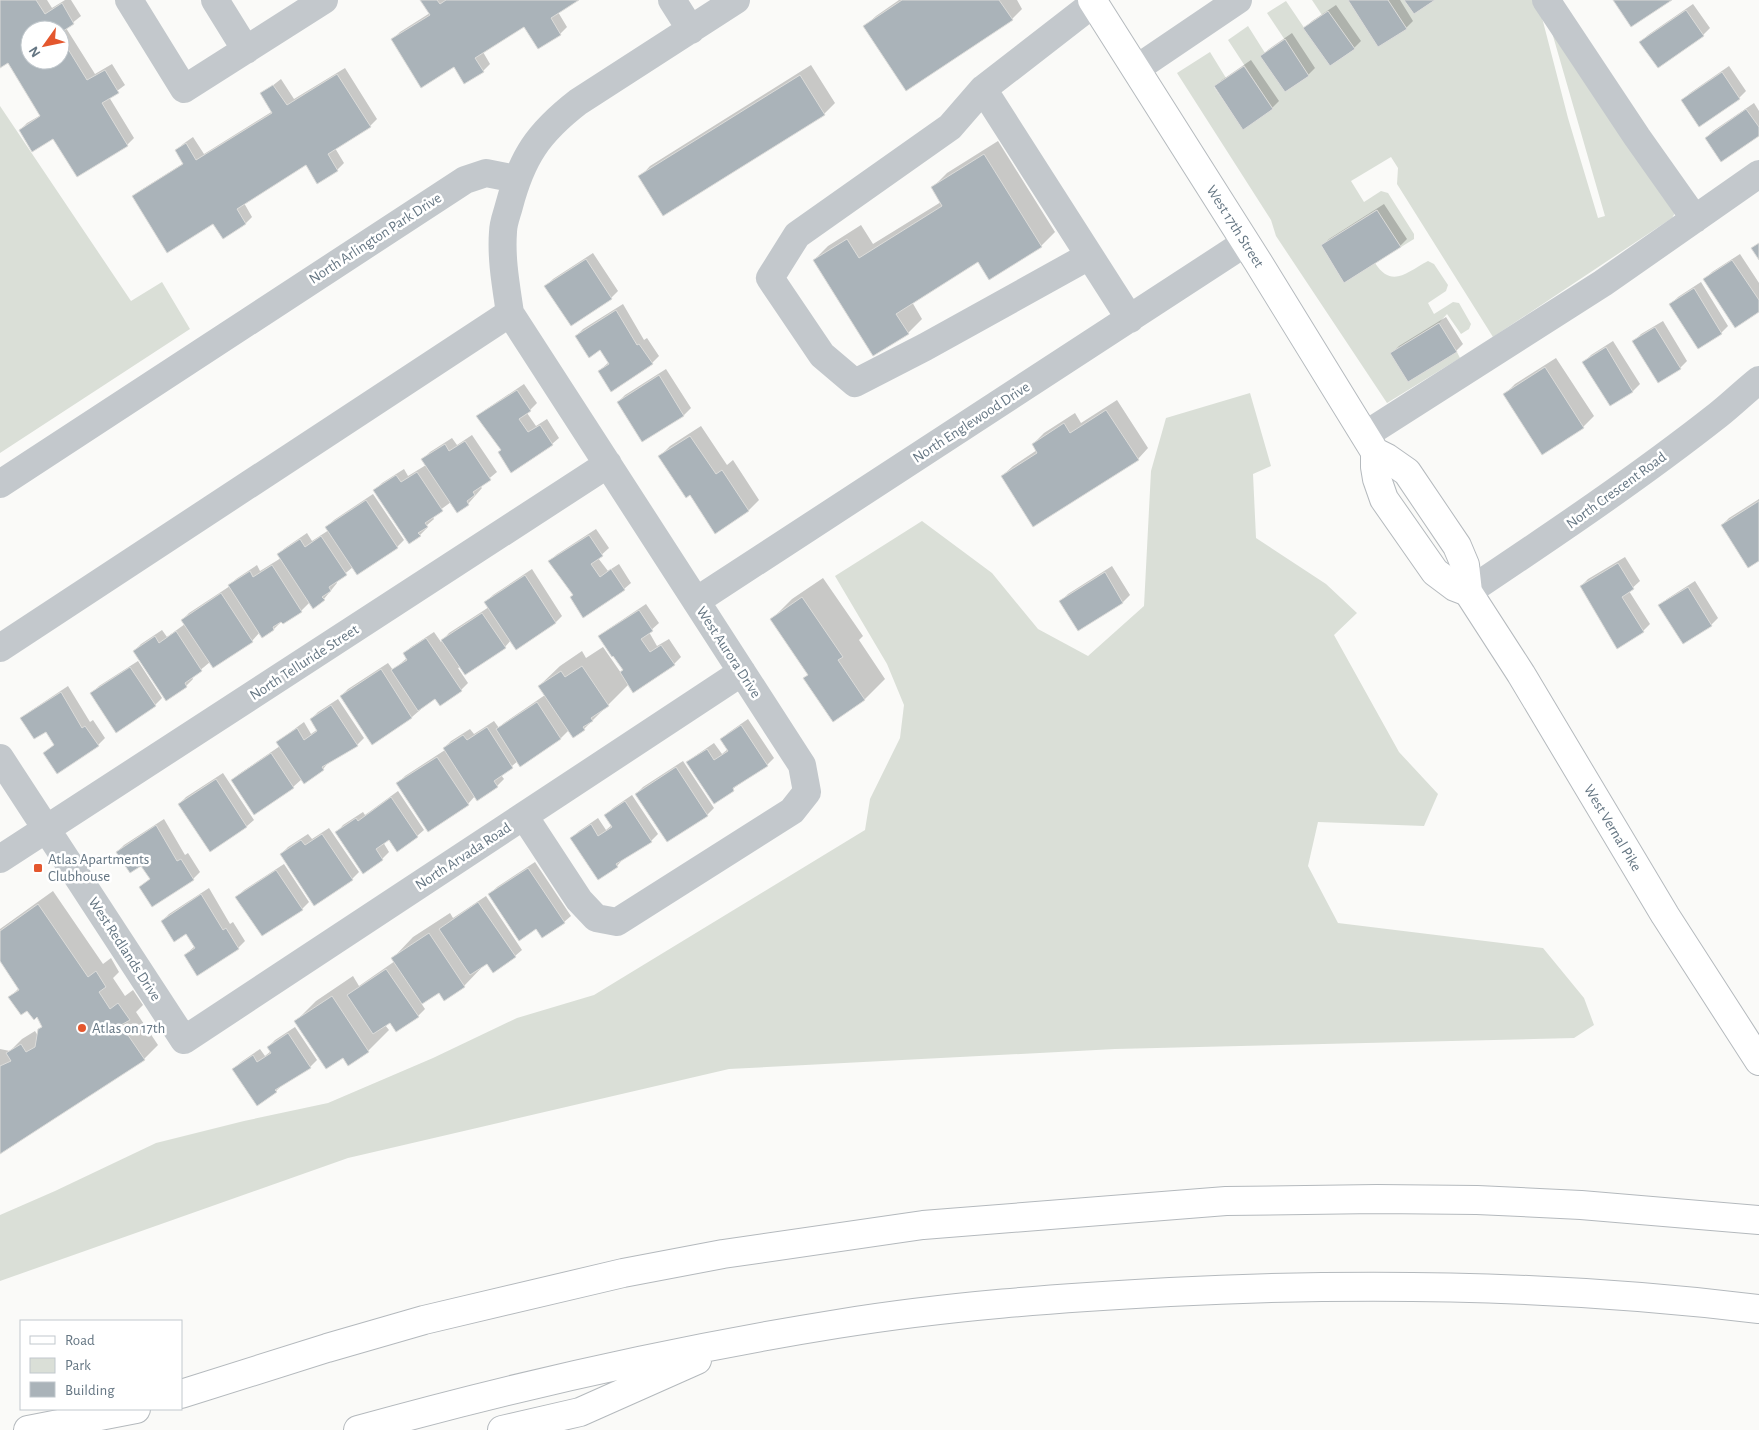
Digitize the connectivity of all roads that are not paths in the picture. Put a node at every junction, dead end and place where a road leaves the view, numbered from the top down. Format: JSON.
{"nodes":[{"id":1,"x":129,"y":0,"type":"edge"},
{"id":2,"x":215,"y":0,"type":"edge"},
{"id":3,"x":324,"y":0,"type":"edge"},
{"id":4,"x":672,"y":0,"type":"edge"},
{"id":5,"x":736,"y":0,"type":"edge"},
{"id":6,"x":1238,"y":0,"type":"edge"},
{"id":7,"x":1546,"y":0,"type":"edge"},
{"id":8,"x":1093,"y":2,"type":"edge"},
{"id":9,"x":691,"y":30,"type":"junction"},
{"id":10,"x":246,"y":50,"type":"junction"},
{"id":11,"x":1136,"y":68,"type":"junction"},
{"id":12,"x":983,"y":89,"type":"junction"},
{"id":13,"x":1759,"y":174,"type":"edge"},
{"id":14,"x":516,"y":179,"type":"junction"},
{"id":15,"x":1695,"y":219,"type":"junction"},
{"id":16,"x":1245,"y":243,"type":"junction"},
{"id":17,"x":1090,"y":256,"type":"junction"},
{"id":18,"x":510,"y":313,"type":"junction"},
{"id":19,"x":1130,"y":319,"type":"junction"},
{"id":20,"x":1759,"y":380,"type":"edge"},
{"id":21,"x":1370,"y":444,"type":"junction"},
{"id":22,"x":608,"y":464,"type":"junction"},
{"id":23,"x":0,"y":484,"type":"edge"},
{"id":24,"x":1468,"y":592,"type":"junction"},
{"id":25,"x":696,"y":601,"type":"junction"},
{"id":26,"x":0,"y":648,"type":"edge"},
{"id":27,"x":742,"y":672,"type":"junction"},
{"id":28,"x":0,"y":758,"type":"edge"},
{"id":29,"x":524,"y":816,"type":"junction"},
{"id":30,"x":47,"y":829,"type":"junction"},
{"id":31,"x":0,"y":859,"type":"edge"},
{"id":32,"x":184,"y":1040,"type":"joint"},
{"id":33,"x":1759,"y":1061,"type":"edge"},
{"id":34,"x":1759,"y":1220,"type":"edge"},
{"id":35,"x":1759,"y":1308,"type":"edge"},
{"id":36,"x":742,"y":1340,"type":"junction"},
{"id":37,"x":182,"y":1394,"type":"edge"},
{"id":38,"x":131,"y":1410,"type":"edge"},
{"id":39,"x":133,"y":1410,"type":"edge"},
{"id":40,"x":28,"y":1430,"type":"edge"},
{"id":41,"x":73,"y":1430,"type":"edge"},
{"id":42,"x":358,"y":1430,"type":"edge"},
{"id":43,"x":502,"y":1430,"type":"edge"}],
"edges":[{"from":1,"to":10,"type":"street"},
{"from":2,"to":10,"type":"street"},
{"from":3,"to":10,"type":"street"},
{"from":4,"to":9,"type":"street"},
{"from":5,"to":9,"type":"street"},
{"from":6,"to":11,"type":"street"},
{"from":7,"to":15,"type":"street"},
{"from":8,"to":11,"type":"main road","name":"West 17th Street"},
{"from":8,"to":12,"type":"street"},
{"from":9,"to":14,"type":"street"},
{"from":11,"to":16,"type":"main road","name":"West 17th Street"},
{"from":12,"to":17,"type":"street"},
{"from":12,"to":17,"type":"street"},
{"from":13,"to":15,"type":"street"},
{"from":14,"to":18,"type":"street","name":"West Aurora Drive"},
{"from":14,"to":23,"type":"street","name":"North Arlington Park Drive"},
{"from":15,"to":21,"type":"street"},
{"from":16,"to":19,"type":"street","name":"North Englewood Drive"},
{"from":16,"to":21,"type":"main road","name":"West 17th Street"},
{"from":17,"to":19,"type":"street"},
{"from":18,"to":22,"type":"street","name":"West Aurora Drive"},
{"from":18,"to":26,"type":"street"},
{"from":19,"to":25,"type":"street","name":"North Englewood Drive"},
{"from":20,"to":24,"type":"street","name":"North Crescent Road"},
{"from":21,"to":24,"type":"main road","name":"West 17th Street"},
{"from":22,"to":25,"type":"street","name":"West Aurora Drive"},
{"from":22,"to":30,"type":"street","name":"North Telluride Street"},
{"from":24,"to":33,"type":"main road","name":"West Vernal Pike"},
{"from":25,"to":27,"type":"street","name":"West Aurora Drive"},
{"from":27,"to":29,"type":"street","name":"North Arvada Road"},
{"from":27,"to":29,"type":"street","name":"West Aurora Drive"},
{"from":28,"to":30,"type":"street","name":"West Redlands Drive"},
{"from":29,"to":32,"type":"street","name":"North Arvada Road"},
{"from":30,"to":31,"type":"street","name":"North Telluride Street"},
{"from":30,"to":32,"type":"street","name":"West Redlands Drive"},
{"from":34,"to":37,"type":"main road"},
{"from":35,"to":36,"type":"main road"},
{"from":36,"to":42,"type":"main road"},
{"from":36,"to":43,"type":"main road"},
{"from":38,"to":40,"type":"main road"},
{"from":39,"to":41,"type":"main road"}]}
